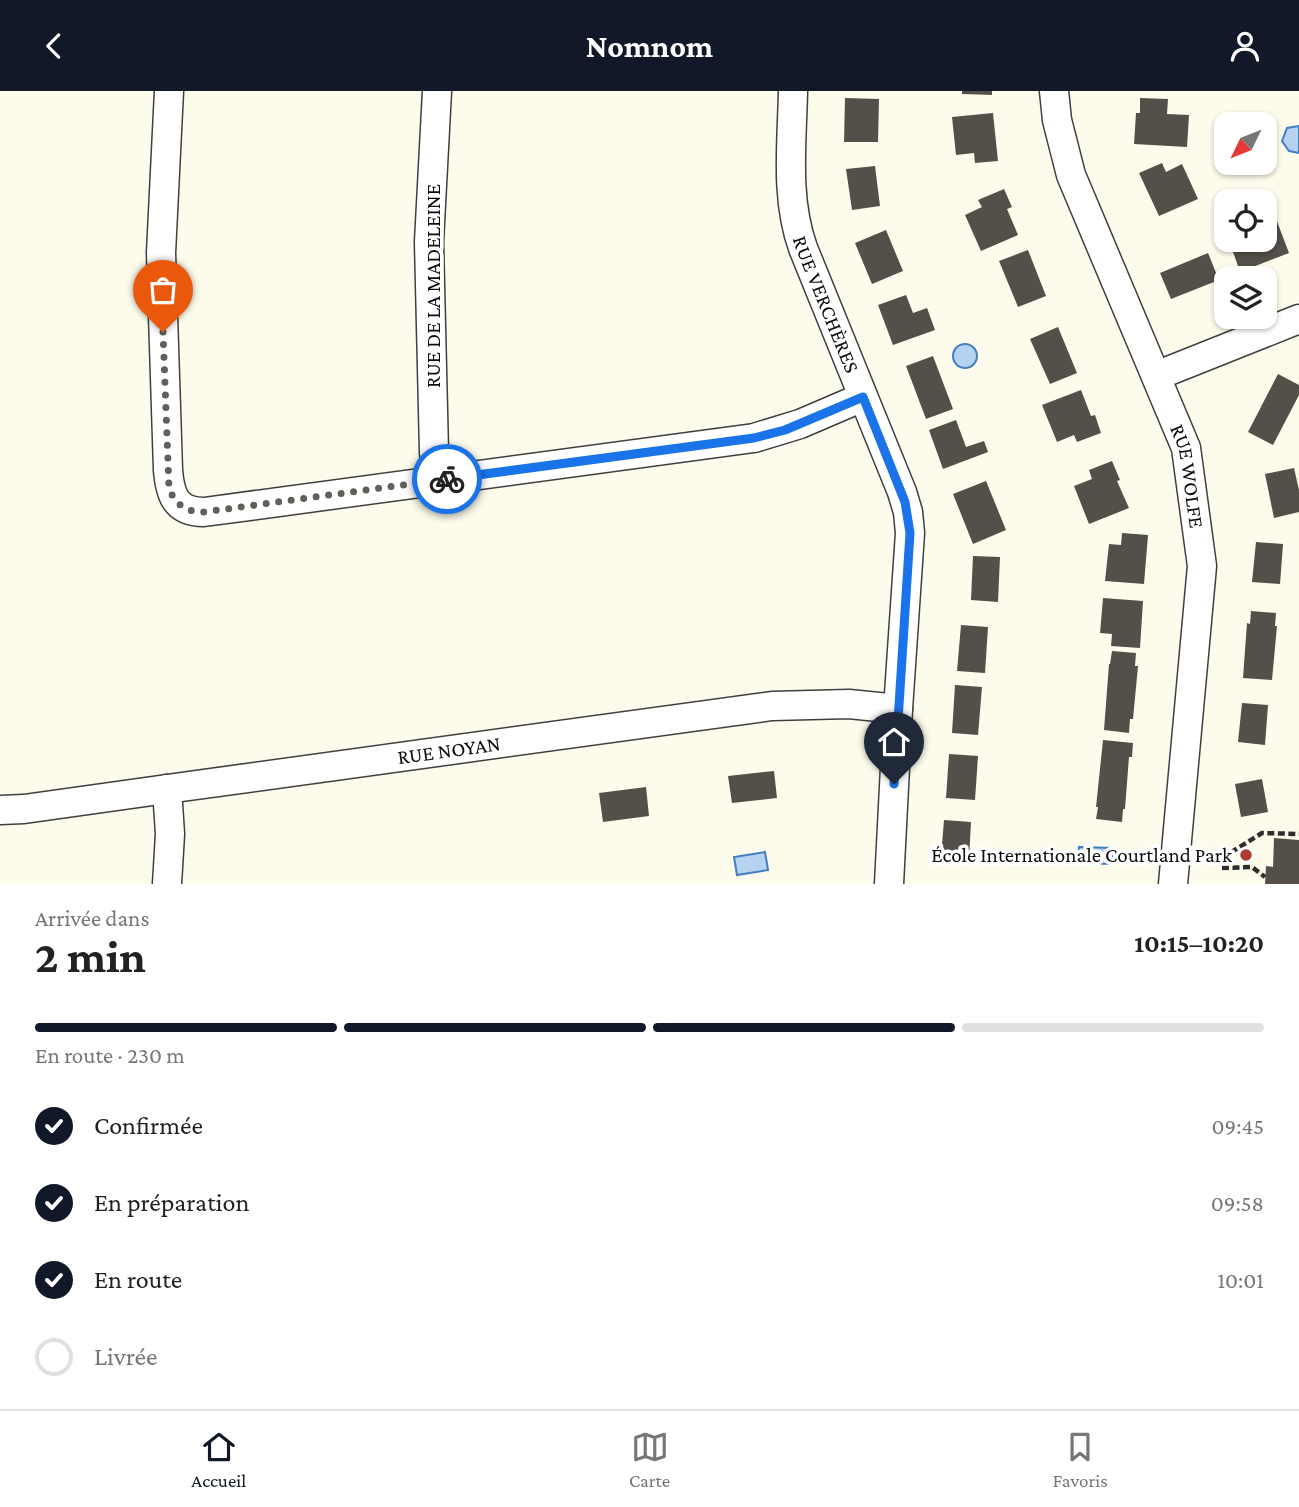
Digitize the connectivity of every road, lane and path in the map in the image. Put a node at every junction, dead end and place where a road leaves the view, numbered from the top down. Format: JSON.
{"nodes":[{"id":1,"x":169,"y":91,"type":"edge"},
{"id":2,"x":438,"y":91,"type":"edge"},
{"id":3,"x":793,"y":91,"type":"edge"},
{"id":4,"x":1054,"y":91,"type":"edge"},
{"id":5,"x":1299,"y":319,"type":"edge"},
{"id":6,"x":1156,"y":376,"type":"junction"},
{"id":7,"x":863,"y":397,"type":"junction"},
{"id":8,"x":437,"y":481,"type":"junction"},
{"id":9,"x":898,"y":709,"type":"junction"},
{"id":10,"x":167,"y":789,"type":"junction"},
{"id":11,"x":0,"y":810,"type":"edge"},
{"id":12,"x":1299,"y":834,"type":"edge"},
{"id":13,"x":1222,"y":858,"type":"dead end"},
{"id":14,"x":1222,"y":868,"type":"dead end"},
{"id":15,"x":1265,"y":877,"type":"dead end"},
{"id":16,"x":167,"y":884,"type":"edge"},
{"id":17,"x":889,"y":884,"type":"edge"},
{"id":18,"x":1173,"y":884,"type":"edge"}],
"edges":[{"from":1,"to":8,"type":"street"},
{"from":2,"to":8,"type":"street","name":"RUE DE LA MADELEINE"},
{"from":3,"to":7,"type":"street","name":"RUE VERCHÈRES"},
{"from":4,"to":6,"type":"street","name":"RUE WOLFE"},
{"from":5,"to":6,"type":"street"},
{"from":6,"to":18,"type":"street","name":"RUE WOLFE"},
{"from":7,"to":8,"type":"street"},
{"from":7,"to":9,"type":"street","name":"RUE VERCHÈRES"},
{"from":9,"to":10,"type":"street","name":"RUE NOYAN"},
{"from":9,"to":17,"type":"street","name":"RUE VERCHÈRES"},
{"from":10,"to":11,"type":"street","name":"RUE NOYAN"},
{"from":10,"to":16,"type":"street"},
{"from":12,"to":13,"type":"path"},
{"from":14,"to":15,"type":"path"}]}
